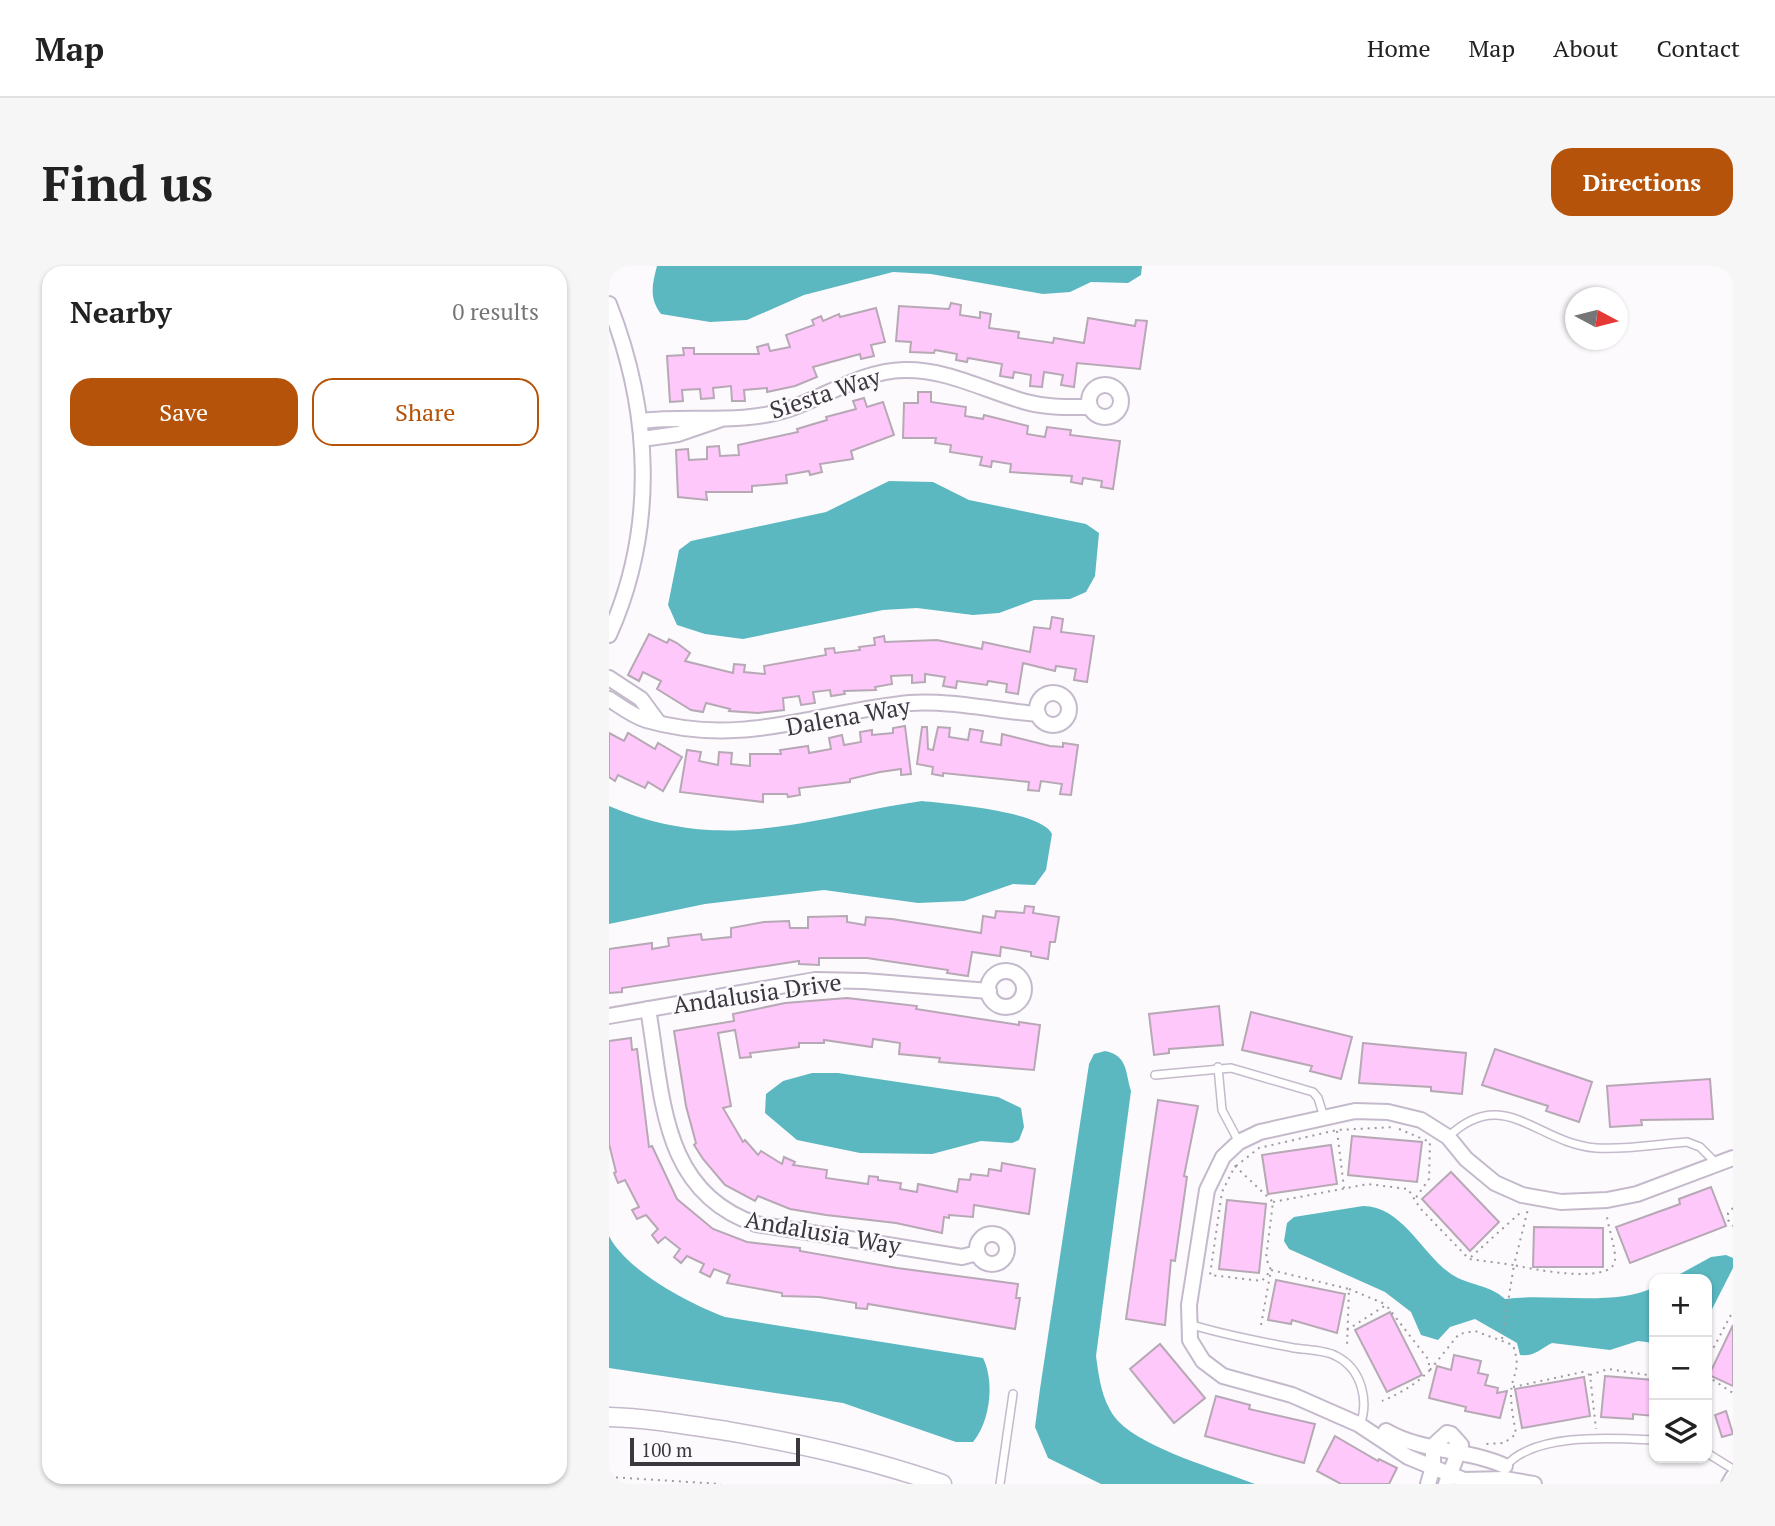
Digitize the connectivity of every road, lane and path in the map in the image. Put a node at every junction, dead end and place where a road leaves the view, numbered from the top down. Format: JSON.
{"nodes":[{"id":1,"x":609,"y":304,"type":"edge"},
{"id":2,"x":1089,"y":407,"type":"dead end"},
{"id":3,"x":724,"y":418,"type":"junction"},
{"id":4,"x":641,"y":421,"type":"junction"},
{"id":5,"x":642,"y":439,"type":"junction"},
{"id":6,"x":609,"y":635,"type":"edge"},
{"id":7,"x":609,"y":678,"type":"edge"},
{"id":8,"x":609,"y":699,"type":"edge"},
{"id":9,"x":1038,"y":715,"type":"dead end"},
{"id":10,"x":658,"y":722,"type":"junction"},
{"id":11,"x":989,"y":991,"type":"dead end"},
{"id":12,"x":648,"y":1009,"type":"junction"},
{"id":13,"x":609,"y":1016,"type":"edge"},
{"id":14,"x":1218,"y":1067,"type":"junction"},
{"id":15,"x":1155,"y":1075,"type":"dead end"},
{"id":16,"x":1324,"y":1117,"type":"junction"},
{"id":17,"x":1337,"y":1130,"type":"junction"},
{"id":18,"x":1448,"y":1137,"type":"junction"},
{"id":19,"x":1239,"y":1142,"type":"junction"},
{"id":20,"x":1733,"y":1158,"type":"edge"},
{"id":21,"x":1715,"y":1162,"type":"junction"},
{"id":22,"x":1235,"y":1166,"type":"junction"},
{"id":23,"x":1344,"y":1189,"type":"junction"},
{"id":24,"x":1415,"y":1199,"type":"junction"},
{"id":25,"x":1273,"y":1202,"type":"junction"},
{"id":26,"x":1528,"y":1208,"type":"dead end"},
{"id":27,"x":1733,"y":1208,"type":"edge"},
{"id":28,"x":1520,"y":1213,"type":"dead end"},
{"id":29,"x":1607,"y":1217,"type":"dead end"},
{"id":30,"x":1733,"y":1226,"type":"edge"},
{"id":31,"x":977,"y":1253,"type":"dead end"},
{"id":32,"x":1469,"y":1259,"type":"junction"},
{"id":33,"x":1514,"y":1265,"type":"junction"},
{"id":34,"x":1271,"y":1270,"type":"junction"},
{"id":35,"x":1349,"y":1289,"type":"junction"},
{"id":36,"x":1386,"y":1305,"type":"junction"},
{"id":37,"x":1733,"y":1311,"type":"edge"},
{"id":38,"x":1188,"y":1324,"type":"junction"},
{"id":39,"x":1261,"y":1325,"type":"dead end"},
{"id":40,"x":1347,"y":1329,"type":"junction"},
{"id":41,"x":1502,"y":1338,"type":"junction"},
{"id":42,"x":1347,"y":1346,"type":"dead end"},
{"id":43,"x":1712,"y":1351,"type":"edge"},
{"id":44,"x":1430,"y":1370,"type":"junction"},
{"id":45,"x":1590,"y":1375,"type":"junction"},
{"id":46,"x":1649,"y":1375,"type":"edge"},
{"id":47,"x":1712,"y":1379,"type":"edge"},
{"id":48,"x":1512,"y":1388,"type":"junction"},
{"id":49,"x":1733,"y":1393,"type":"edge"},
{"id":50,"x":1013,"y":1394,"type":"dead end"},
{"id":51,"x":1382,"y":1401,"type":"dead end"},
{"id":52,"x":609,"y":1417,"type":"edge"},
{"id":53,"x":1360,"y":1425,"type":"junction"},
{"id":54,"x":1597,"y":1430,"type":"dead end"},
{"id":55,"x":1379,"y":1432,"type":"junction"},
{"id":56,"x":1649,"y":1440,"type":"edge"},
{"id":57,"x":1482,"y":1445,"type":"dead end"},
{"id":58,"x":1431,"y":1446,"type":"junction"},
{"id":59,"x":1459,"y":1454,"type":"junction"},
{"id":60,"x":1712,"y":1456,"type":"edge"},
{"id":61,"x":1433,"y":1466,"type":"junction"},
{"id":62,"x":1733,"y":1469,"type":"edge"},
{"id":63,"x":1505,"y":1473,"type":"junction"},
{"id":64,"x":609,"y":1477,"type":"edge"},
{"id":65,"x":1448,"y":1477,"type":"edge"},
{"id":66,"x":1733,"y":1477,"type":"edge"},
{"id":67,"x":721,"y":1484,"type":"edge"},
{"id":68,"x":942,"y":1484,"type":"edge"},
{"id":69,"x":1000,"y":1484,"type":"edge"},
{"id":70,"x":1428,"y":1484,"type":"edge"},
{"id":71,"x":1534,"y":1484,"type":"edge"},
{"id":72,"x":1729,"y":1484,"type":"edge"}],
"edges":[{"from":1,"to":4,"type":"street"},
{"from":2,"to":3,"type":"street","name":"Siesta Way"},
{"from":3,"to":4,"type":"street","name":"Siesta Way"},
{"from":3,"to":5,"type":"street","name":"Siesta Way"},
{"from":4,"to":5,"type":"street"},
{"from":5,"to":6,"type":"street"},
{"from":7,"to":10,"type":"street"},
{"from":8,"to":10,"type":"street","name":"Dalena Way"},
{"from":9,"to":10,"type":"street","name":"Dalena Way"},
{"from":11,"to":12,"type":"street","name":"Andalusia Drive"},
{"from":12,"to":13,"type":"street","name":"Andalusia Drive"},
{"from":12,"to":31,"type":"street","name":"Andalusia Way"},
{"from":14,"to":15,"type":"lane"},
{"from":14,"to":16,"type":"lane"},
{"from":14,"to":19,"type":"lane"},
{"from":16,"to":18,"type":"street"},
{"from":16,"to":19,"type":"street"},
{"from":17,"to":22,"type":"path"},
{"from":17,"to":23,"type":"path"},
{"from":17,"to":24,"type":"path"},
{"from":18,"to":21,"type":"lane"},
{"from":18,"to":21,"type":"street"},
{"from":19,"to":38,"type":"street"},
{"from":20,"to":21,"type":"street"},
{"from":22,"to":25,"type":"path"},
{"from":22,"to":34,"type":"path"},
{"from":23,"to":24,"type":"path"},
{"from":23,"to":25,"type":"path"},
{"from":24,"to":32,"type":"path"},
{"from":25,"to":34,"type":"path"},
{"from":26,"to":33,"type":"path"},
{"from":27,"to":30,"type":"path"},
{"from":28,"to":32,"type":"path"},
{"from":29,"to":33,"type":"path"},
{"from":32,"to":33,"type":"path"},
{"from":33,"to":41,"type":"path"},
{"from":34,"to":35,"type":"path"},
{"from":34,"to":39,"type":"path"},
{"from":35,"to":36,"type":"path"},
{"from":35,"to":40,"type":"path"},
{"from":36,"to":40,"type":"path"},
{"from":36,"to":44,"type":"path"},
{"from":37,"to":43,"type":"path"},
{"from":38,"to":53,"type":"street"},
{"from":38,"to":53,"type":"lane"},
{"from":40,"to":42,"type":"path"},
{"from":41,"to":44,"type":"path"},
{"from":41,"to":48,"type":"path"},
{"from":44,"to":51,"type":"path"},
{"from":45,"to":46,"type":"path"},
{"from":45,"to":48,"type":"path"},
{"from":45,"to":54,"type":"path"},
{"from":47,"to":49,"type":"path"},
{"from":48,"to":57,"type":"path"},
{"from":50,"to":69,"type":"lane"},
{"from":52,"to":68,"type":"street"},
{"from":53,"to":55,"type":"street"},
{"from":55,"to":58,"type":"street"},
{"from":55,"to":61,"type":"street"},
{"from":56,"to":63,"type":"lane"},
{"from":58,"to":59,"type":"street"},
{"from":58,"to":61,"type":"street"},
{"from":59,"to":63,"type":"street"},
{"from":59,"to":65,"type":"street"},
{"from":60,"to":62,"type":"lane"},
{"from":61,"to":65,"type":"street"},
{"from":61,"to":70,"type":"street"},
{"from":63,"to":65,"type":"street"},
{"from":63,"to":71,"type":"street"},
{"from":64,"to":67,"type":"path"},
{"from":66,"to":72,"type":"street"}]}
